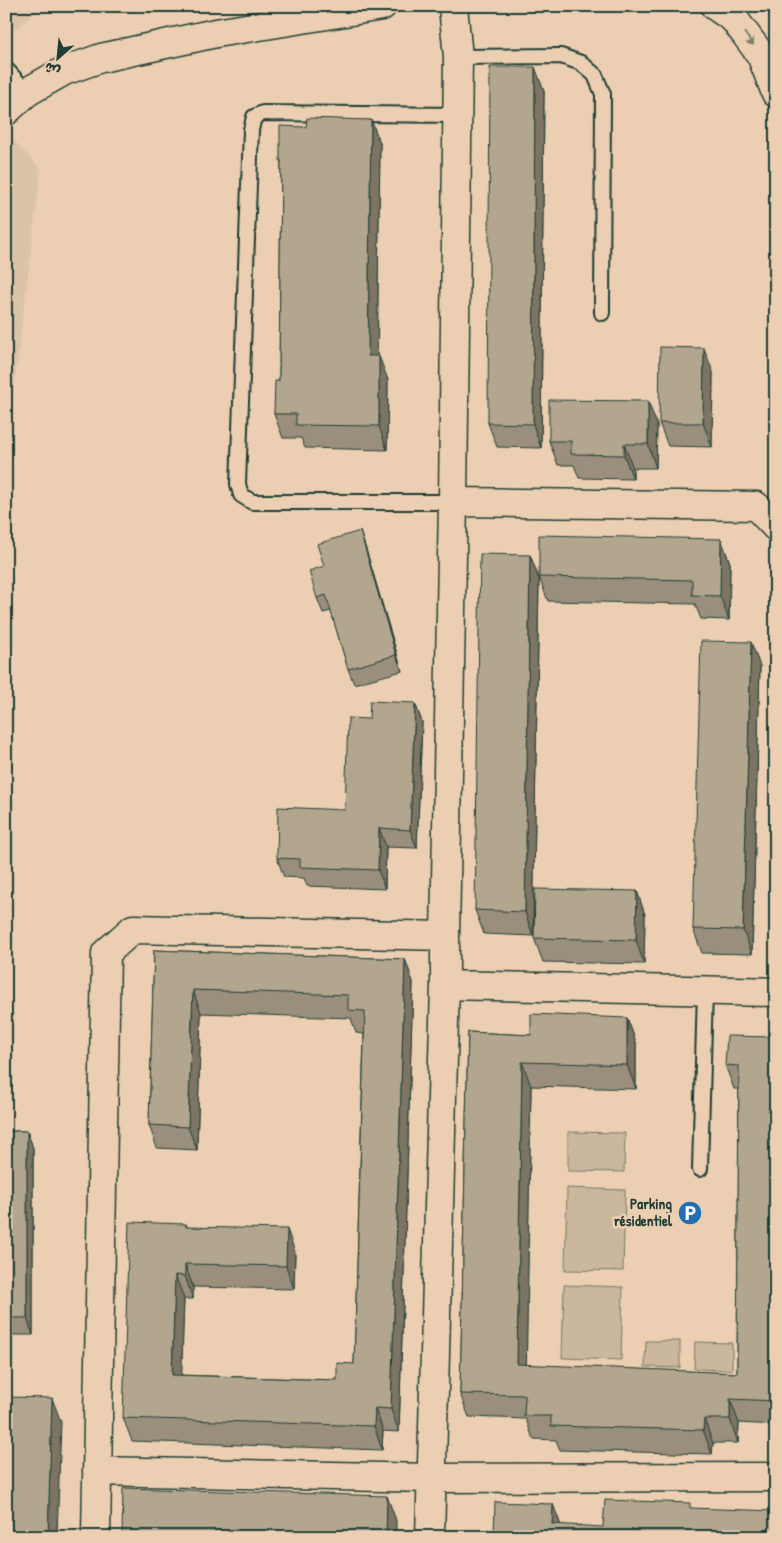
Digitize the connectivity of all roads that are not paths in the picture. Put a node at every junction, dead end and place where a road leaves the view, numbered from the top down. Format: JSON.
{"nodes":[{"id":1,"x":382,"y":6,"type":"edge"},
{"id":2,"x":453,"y":6,"type":"edge"},
{"id":3,"x":714,"y":6,"type":"edge"},
{"id":4,"x":458,"y":57,"type":"junction"},
{"id":5,"x":6,"y":69,"type":"edge"},
{"id":6,"x":28,"y":92,"type":"junction"},
{"id":7,"x":776,"y":93,"type":"edge"},
{"id":8,"x":6,"y":111,"type":"edge"},
{"id":9,"x":457,"y":115,"type":"junction"},
{"id":10,"x":602,"y":313,"type":"dead end"},
{"id":11,"x":453,"y":502,"type":"junction"},
{"id":12,"x":776,"y":527,"type":"edge"},
{"id":13,"x":445,"y":936,"type":"junction"},
{"id":14,"x":445,"y":985,"type":"junction"},
{"id":15,"x":705,"y":991,"type":"junction"},
{"id":16,"x":776,"y":992,"type":"edge"},
{"id":17,"x":700,"y":1169,"type":"dead end"},
{"id":18,"x":97,"y":1471,"type":"junction"},
{"id":19,"x":776,"y":1477,"type":"edge"},
{"id":20,"x":431,"y":1478,"type":"junction"},
{"id":21,"x":96,"y":1537,"type":"edge"},
{"id":22,"x":430,"y":1537,"type":"edge"}],
"edges":[{"from":1,"to":6,"type":"street"},
{"from":2,"to":4,"type":"street"},
{"from":3,"to":7,"type":"street","one_way":true},
{"from":4,"to":9,"type":"street"},
{"from":4,"to":10,"type":"lane"},
{"from":5,"to":6,"type":"lane"},
{"from":6,"to":8,"type":"street"},
{"from":9,"to":11,"type":"street"},
{"from":9,"to":11,"type":"lane"},
{"from":11,"to":12,"type":"street"},
{"from":11,"to":13,"type":"street"},
{"from":13,"to":14,"type":"street"},
{"from":13,"to":18,"type":"street"},
{"from":14,"to":15,"type":"street"},
{"from":14,"to":20,"type":"street"},
{"from":15,"to":16,"type":"street"},
{"from":15,"to":17,"type":"lane"},
{"from":18,"to":20,"type":"street"},
{"from":18,"to":21,"type":"street"},
{"from":19,"to":20,"type":"street"},
{"from":20,"to":22,"type":"street"}]}
